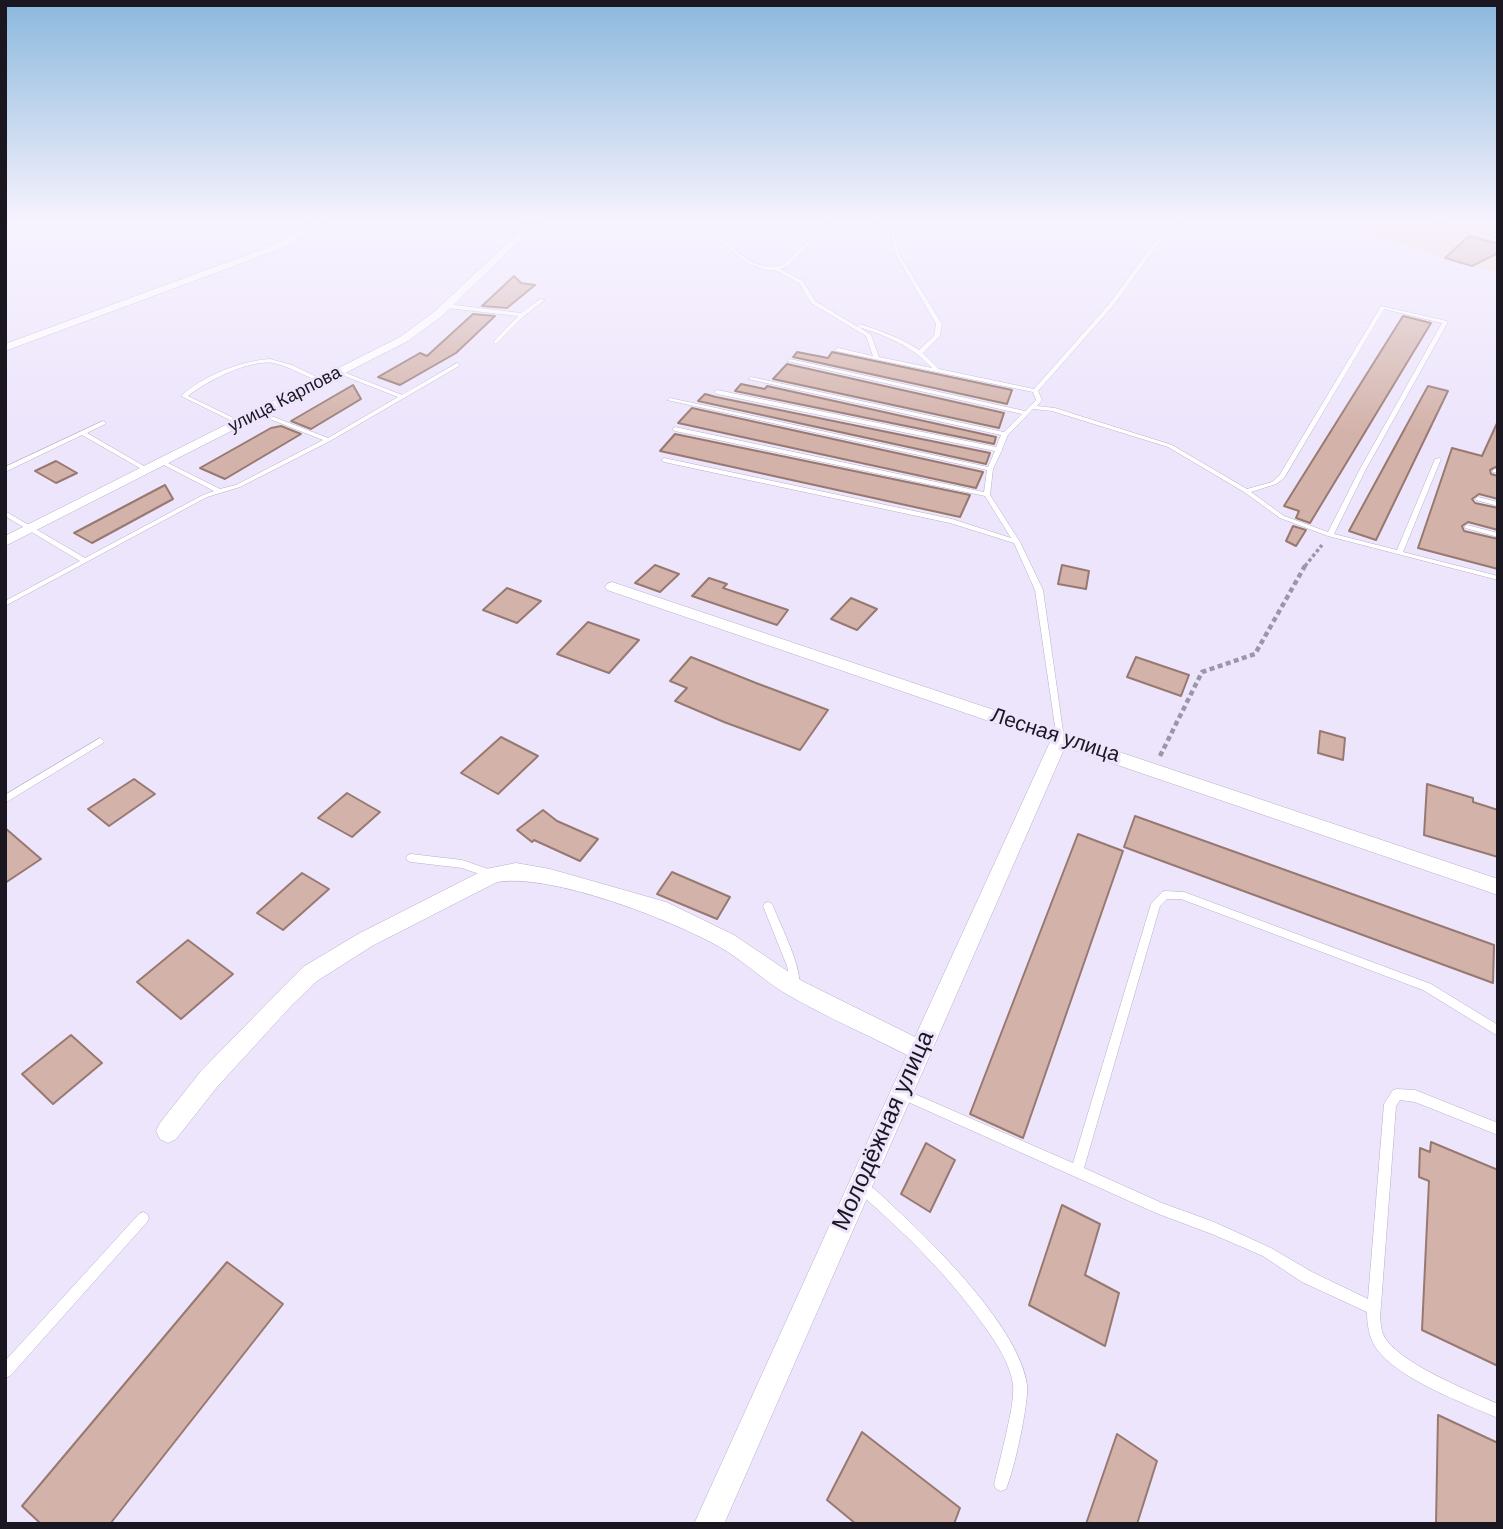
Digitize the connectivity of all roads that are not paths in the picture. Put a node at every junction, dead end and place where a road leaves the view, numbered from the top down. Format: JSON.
{"nodes":[{"id":1,"x":152,"y":290,"type":"edge"},
{"id":2,"x":463,"y":290,"type":"edge"},
{"id":3,"x":806,"y":290,"type":"edge"},
{"id":4,"x":919,"y":290,"type":"edge"},
{"id":5,"x":1121,"y":290,"type":"edge"},
{"id":6,"x":542,"y":300,"type":"dead end"},
{"id":7,"x":447,"y":306,"type":"junction"},
{"id":8,"x":522,"y":315,"type":"junction"},
{"id":9,"x":849,"y":323,"type":"junction"},
{"id":10,"x":496,"y":342,"type":"dead end"},
{"id":11,"x":5,"y":348,"type":"edge"},
{"id":12,"x":838,"y":350,"type":"dead end"},
{"id":13,"x":921,"y":352,"type":"junction"},
{"id":14,"x":876,"y":357,"type":"junction"},
{"id":15,"x":790,"y":361,"type":"dead end"},
{"id":16,"x":457,"y":365,"type":"dead end"},
{"id":17,"x":936,"y":369,"type":"junction"},
{"id":18,"x":338,"y":372,"type":"junction"},
{"id":19,"x":751,"y":379,"type":"dead end"},
{"id":20,"x":322,"y":381,"type":"junction"},
{"id":21,"x":1035,"y":391,"type":"junction"},
{"id":22,"x":717,"y":393,"type":"dead end"},
{"id":23,"x":403,"y":397,"type":"junction"},
{"id":24,"x":670,"y":400,"type":"dead end"},
{"id":25,"x":1032,"y":407,"type":"junction"},
{"id":26,"x":259,"y":413,"type":"junction"},
{"id":27,"x":1025,"y":413,"type":"junction"},
{"id":28,"x":103,"y":423,"type":"dead end"},
{"id":29,"x":240,"y":423,"type":"junction"},
{"id":30,"x":675,"y":429,"type":"dead end"},
{"id":31,"x":83,"y":432,"type":"junction"},
{"id":32,"x":1005,"y":434,"type":"junction"},
{"id":33,"x":328,"y":440,"type":"junction"},
{"id":34,"x":1000,"y":450,"type":"junction"},
{"id":35,"x":1438,"y":459,"type":"dead end"},
{"id":36,"x":664,"y":460,"type":"dead end"},
{"id":37,"x":162,"y":462,"type":"junction"},
{"id":38,"x":990,"y":469,"type":"junction"},
{"id":39,"x":5,"y":470,"type":"edge"},
{"id":40,"x":147,"y":470,"type":"junction"},
{"id":41,"x":218,"y":491,"type":"junction"},
{"id":42,"x":1245,"y":491,"type":"junction"},
{"id":43,"x":987,"y":495,"type":"junction"},
{"id":44,"x":1478,"y":499,"type":"dead end"},
{"id":45,"x":1498,"y":504,"type":"edge"},
{"id":46,"x":5,"y":513,"type":"edge"},
{"id":47,"x":1467,"y":527,"type":"dead end"},
{"id":48,"x":30,"y":529,"type":"junction"},
{"id":49,"x":1498,"y":535,"type":"edge"},
{"id":50,"x":1330,"y":536,"type":"junction"},
{"id":51,"x":5,"y":542,"type":"edge"},
{"id":52,"x":1017,"y":542,"type":"junction"},
{"id":53,"x":1399,"y":553,"type":"junction"},
{"id":54,"x":85,"y":561,"type":"junction"},
{"id":55,"x":1498,"y":578,"type":"edge"},
{"id":56,"x":612,"y":587,"type":"dead end"},
{"id":57,"x":5,"y":604,"type":"edge"},
{"id":58,"x":1060,"y":738,"type":"junction"},
{"id":59,"x":100,"y":741,"type":"dead end"},
{"id":60,"x":5,"y":800,"type":"edge"},
{"id":61,"x":411,"y":858,"type":"dead end"},
{"id":62,"x":493,"y":875,"type":"junction"},
{"id":63,"x":1498,"y":887,"type":"edge"},
{"id":64,"x":768,"y":906,"type":"dead end"},
{"id":65,"x":795,"y":988,"type":"junction"},
{"id":66,"x":1498,"y":1031,"type":"edge"},
{"id":67,"x":919,"y":1050,"type":"junction"},
{"id":68,"x":900,"y":1092,"type":"junction"},
{"id":69,"x":1498,"y":1129,"type":"edge"},
{"id":70,"x":168,"y":1131,"type":"dead end"},
{"id":71,"x":1077,"y":1171,"type":"junction"},
{"id":72,"x":860,"y":1186,"type":"junction"},
{"id":73,"x":143,"y":1218,"type":"dead end"},
{"id":74,"x":1374,"y":1308,"type":"junction"},
{"id":75,"x":5,"y":1371,"type":"edge"},
{"id":76,"x":1498,"y":1411,"type":"edge"},
{"id":77,"x":1002,"y":1484,"type":"dead end"},
{"id":78,"x":709,"y":1524,"type":"edge"}],
"edges":[{"from":1,"to":11,"type":"street"},
{"from":2,"to":7,"type":"street","name":"улица Карпова"},
{"from":3,"to":9,"type":"lane"},
{"from":4,"to":13,"type":"lane"},
{"from":5,"to":21,"type":"lane"},
{"from":6,"to":8,"type":"lane"},
{"from":7,"to":8,"type":"lane"},
{"from":7,"to":18,"type":"street","name":"улица Карпова"},
{"from":8,"to":10,"type":"lane"},
{"from":9,"to":13,"type":"lane"},
{"from":9,"to":14,"type":"lane"},
{"from":12,"to":14,"type":"lane"},
{"from":13,"to":17,"type":"lane"},
{"from":14,"to":17,"type":"lane"},
{"from":15,"to":27,"type":"lane"},
{"from":16,"to":23,"type":"lane"},
{"from":17,"to":21,"type":"lane"},
{"from":18,"to":20,"type":"street","name":"улица Карпова"},
{"from":18,"to":23,"type":"lane"},
{"from":19,"to":32,"type":"lane"},
{"from":20,"to":26,"type":"street","name":"улица Карпова"},
{"from":20,"to":29,"type":"lane"},
{"from":21,"to":25,"type":"lane"},
{"from":22,"to":34,"type":"lane"},
{"from":23,"to":33,"type":"lane"},
{"from":24,"to":38,"type":"lane"},
{"from":25,"to":27,"type":"lane"},
{"from":25,"to":42,"type":"lane"},
{"from":26,"to":29,"type":"street","name":"улица Карпова"},
{"from":26,"to":33,"type":"lane"},
{"from":27,"to":32,"type":"lane"},
{"from":28,"to":31,"type":"lane"},
{"from":29,"to":37,"type":"street","name":"улица Карпова"},
{"from":30,"to":43,"type":"lane"},
{"from":31,"to":39,"type":"lane"},
{"from":31,"to":40,"type":"lane"},
{"from":32,"to":34,"type":"lane"},
{"from":33,"to":41,"type":"lane"},
{"from":34,"to":38,"type":"lane"},
{"from":35,"to":53,"type":"lane"},
{"from":36,"to":52,"type":"lane"},
{"from":37,"to":40,"type":"street","name":"улица Карпова"},
{"from":37,"to":41,"type":"lane"},
{"from":38,"to":43,"type":"lane"},
{"from":40,"to":48,"type":"street","name":"улица Карпова"},
{"from":41,"to":54,"type":"lane"},
{"from":42,"to":50,"type":"lane"},
{"from":42,"to":50,"type":"lane"},
{"from":43,"to":52,"type":"lane"},
{"from":44,"to":45,"type":"lane"},
{"from":46,"to":48,"type":"lane"},
{"from":47,"to":49,"type":"lane"},
{"from":48,"to":51,"type":"street","name":"улица Карпова"},
{"from":48,"to":54,"type":"lane"},
{"from":50,"to":53,"type":"lane"},
{"from":52,"to":58,"type":"lane"},
{"from":53,"to":55,"type":"lane"},
{"from":54,"to":57,"type":"lane"},
{"from":56,"to":58,"type":"street","name":"Лесная улица"},
{"from":58,"to":63,"type":"street","name":"Лесная улица"},
{"from":58,"to":67,"type":"street","name":"Молодёжная улица"},
{"from":59,"to":60,"type":"lane"},
{"from":61,"to":62,"type":"lane"},
{"from":62,"to":65,"type":"street"},
{"from":62,"to":70,"type":"street"},
{"from":64,"to":65,"type":"lane"},
{"from":65,"to":67,"type":"street"},
{"from":66,"to":71,"type":"lane"},
{"from":67,"to":68,"type":"street","name":"Молодёжная улица"},
{"from":68,"to":71,"type":"lane"},
{"from":68,"to":72,"type":"street","name":"Молодёжная улица"},
{"from":69,"to":74,"type":"lane"},
{"from":71,"to":74,"type":"lane"},
{"from":72,"to":77,"type":"lane"},
{"from":72,"to":78,"type":"street","name":"Молодёжная улица"},
{"from":73,"to":75,"type":"lane"},
{"from":74,"to":76,"type":"lane"}]}
